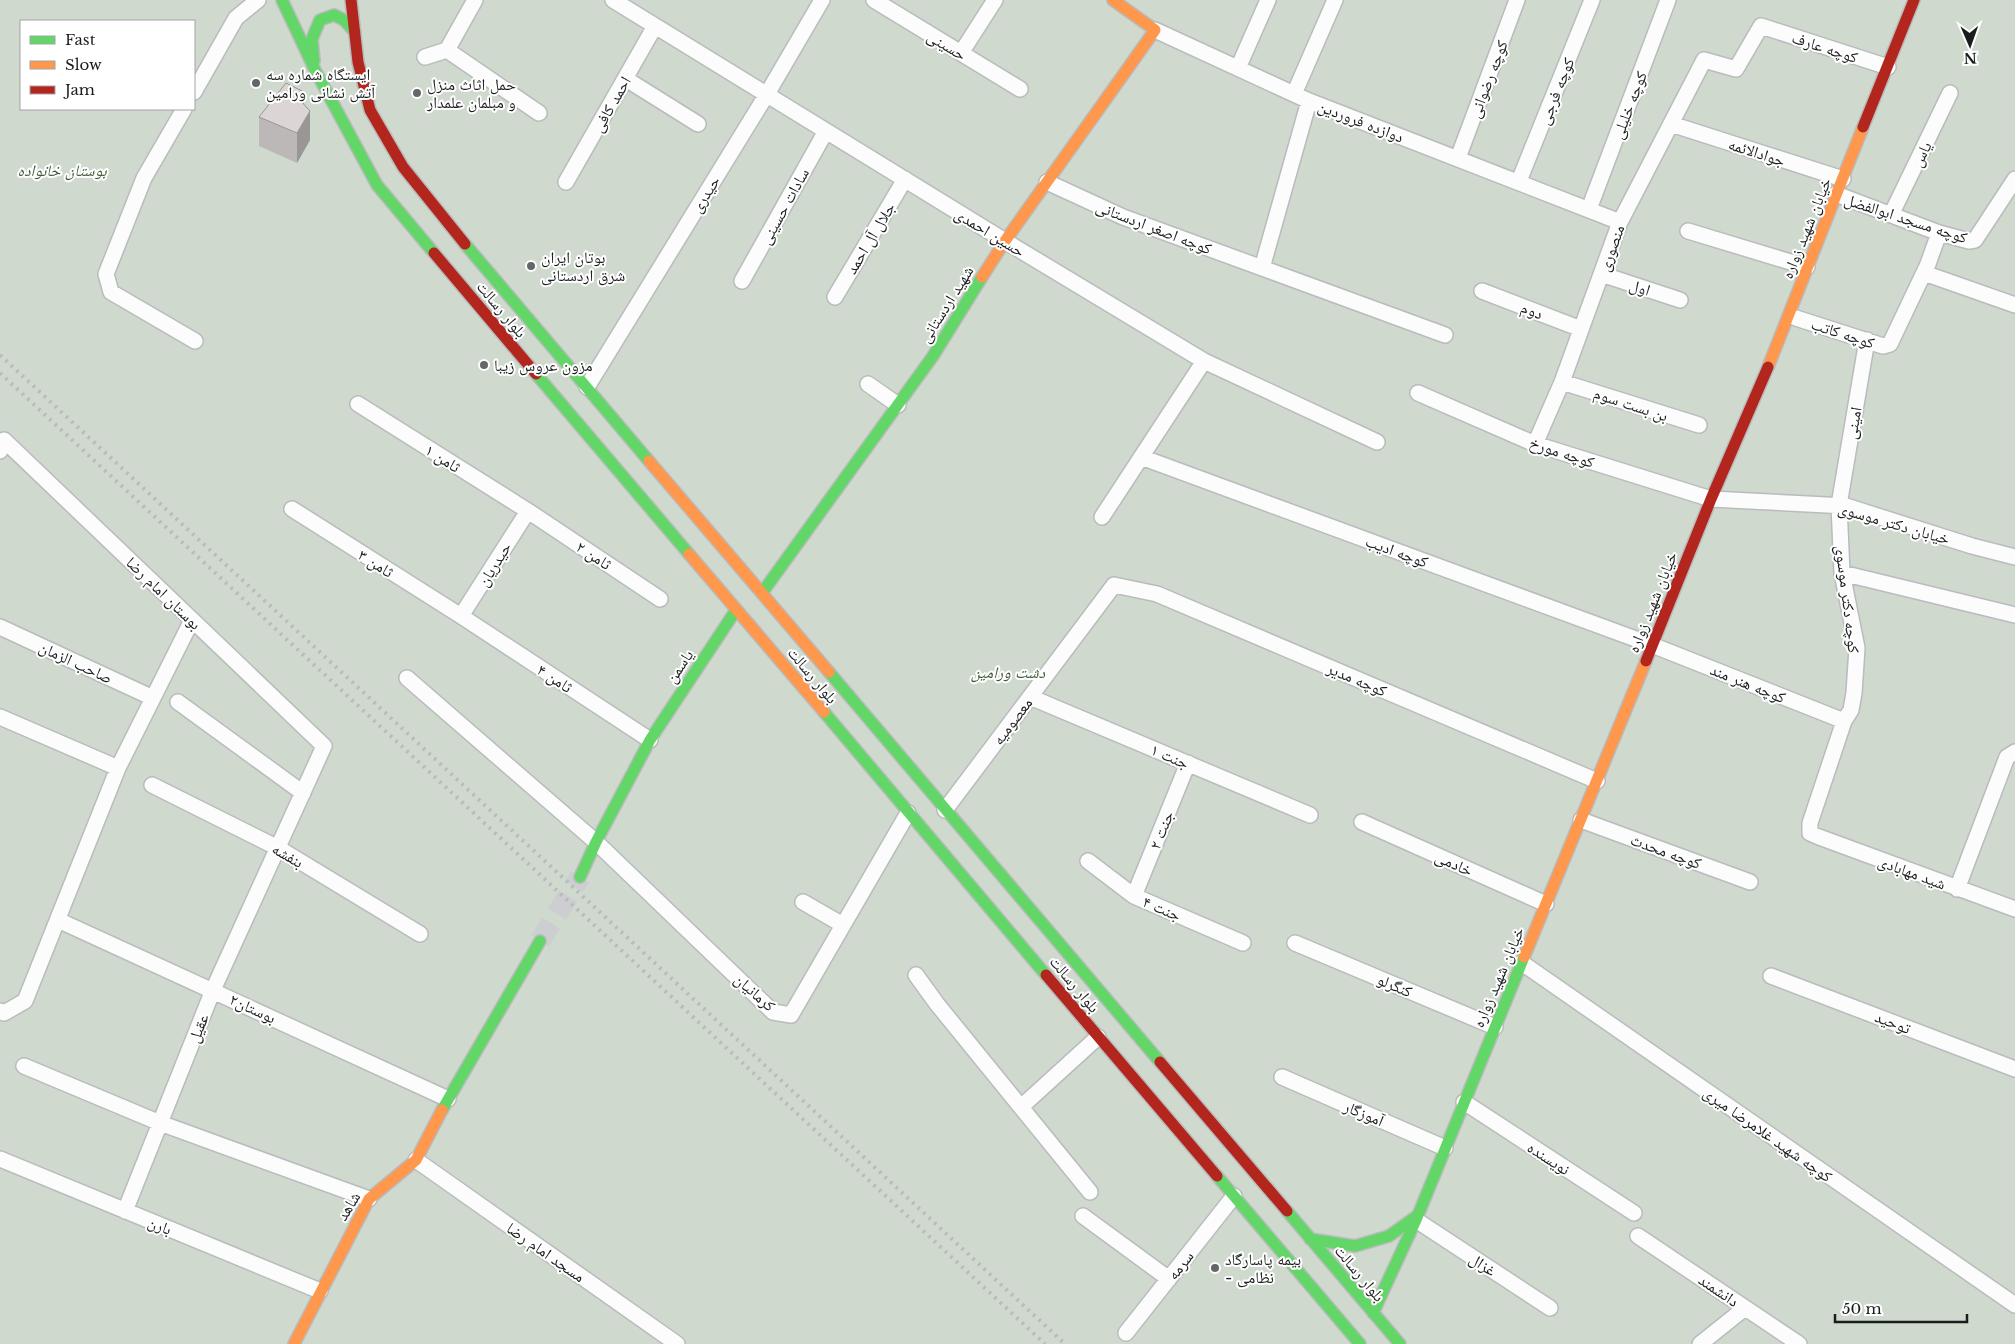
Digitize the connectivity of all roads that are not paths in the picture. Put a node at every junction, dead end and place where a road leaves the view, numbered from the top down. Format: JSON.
{"nodes":[{"id":1,"x":258,"y":0,"type":"edge"},
{"id":2,"x":282,"y":0,"type":"edge"},
{"id":3,"x":351,"y":0,"type":"edge"},
{"id":4,"x":475,"y":0,"type":"edge"},
{"id":5,"x":614,"y":0,"type":"edge"},
{"id":6,"x":822,"y":0,"type":"edge"},
{"id":7,"x":874,"y":0,"type":"edge"},
{"id":8,"x":995,"y":0,"type":"edge"},
{"id":9,"x":1113,"y":0,"type":"edge"},
{"id":10,"x":1268,"y":0,"type":"edge"},
{"id":11,"x":1335,"y":0,"type":"edge"},
{"id":12,"x":1518,"y":0,"type":"edge"},
{"id":13,"x":1592,"y":0,"type":"edge"},
{"id":14,"x":1668,"y":0,"type":"edge"},
{"id":15,"x":1914,"y":0,"type":"edge"},
{"id":16,"x":656,"y":26,"type":"junction"},
{"id":17,"x":1155,"y":30,"type":"junction"},
{"id":18,"x":355,"y":32,"type":"junction"},
{"id":19,"x":447,"y":50,"type":"junction"},
{"id":20,"x":961,"y":53,"type":"junction"},
{"id":21,"x":425,"y":57,"type":"dead end"},
{"id":22,"x":1704,"y":60,"type":"joint"},
{"id":23,"x":1888,"y":67,"type":"junction"},
{"id":24,"x":1238,"y":68,"type":"junction"},
{"id":25,"x":315,"y":70,"type":"junction"},
{"id":26,"x":626,"y":79,"type":"junction"},
{"id":27,"x":1020,"y":89,"type":"dead end"},
{"id":28,"x":195,"y":90,"type":"edge"},
{"id":29,"x":1950,"y":93,"type":"dead end"},
{"id":30,"x":767,"y":94,"type":"junction"},
{"id":31,"x":1294,"y":94,"type":"junction"},
{"id":32,"x":1309,"y":101,"type":"junction"},
{"id":33,"x":183,"y":110,"type":"edge"},
{"id":34,"x":539,"y":113,"type":"dead end"},
{"id":35,"x":698,"y":124,"type":"dead end"},
{"id":36,"x":1671,"y":124,"type":"junction"},
{"id":37,"x":826,"y":131,"type":"junction"},
{"id":38,"x":1458,"y":158,"type":"junction"},
{"id":39,"x":905,"y":179,"type":"junction"},
{"id":40,"x":1843,"y":179,"type":"junction"},
{"id":41,"x":2015,"y":179,"type":"edge"},
{"id":42,"x":1519,"y":181,"type":"junction"},
{"id":43,"x":566,"y":182,"type":"dead end"},
{"id":44,"x":1047,"y":182,"type":"junction"},
{"id":45,"x":1836,"y":194,"type":"junction"},
{"id":46,"x":1589,"y":209,"type":"junction"},
{"id":47,"x":1891,"y":215,"type":"junction"},
{"id":48,"x":1620,"y":222,"type":"junction"},
{"id":49,"x":1688,"y":231,"type":"dead end"},
{"id":50,"x":1940,"y":233,"type":"junction"},
{"id":51,"x":1005,"y":241,"type":"junction"},
{"id":52,"x":1807,"y":267,"type":"junction"},
{"id":53,"x":1262,"y":268,"type":"junction"},
{"id":54,"x":1924,"y":273,"type":"junction"},
{"id":55,"x":1601,"y":274,"type":"junction"},
{"id":56,"x":742,"y":282,"type":"dead end"},
{"id":57,"x":1482,"y":291,"type":"dead end"},
{"id":58,"x":835,"y":297,"type":"dead end"},
{"id":59,"x":1680,"y":300,"type":"dead end"},
{"id":60,"x":2015,"y":305,"type":"edge"},
{"id":61,"x":1796,"y":318,"type":"dead end"},
{"id":62,"x":1581,"y":329,"type":"junction"},
{"id":63,"x":1445,"y":335,"type":"dead end"},
{"id":64,"x":1867,"y":340,"type":"junction"},
{"id":65,"x":195,"y":341,"type":"dead end"},
{"id":66,"x":1204,"y":361,"type":"junction"},
{"id":67,"x":1562,"y":382,"type":"junction"},
{"id":68,"x":868,"y":384,"type":"dead end"},
{"id":69,"x":587,"y":387,"type":"junction"},
{"id":70,"x":1418,"y":392,"type":"dead end"},
{"id":71,"x":358,"y":404,"type":"dead end"},
{"id":72,"x":898,"y":405,"type":"junction"},
{"id":73,"x":1699,"y":425,"type":"dead end"},
{"id":74,"x":1377,"y":442,"type":"dead end"},
{"id":75,"x":1535,"y":444,"type":"junction"},
{"id":76,"x":2,"y":445,"type":"edge"},
{"id":77,"x":1141,"y":457,"type":"junction"},
{"id":78,"x":1711,"y":499,"type":"junction"},
{"id":79,"x":1839,"y":505,"type":"junction"},
{"id":80,"x":292,"y":509,"type":"dead end"},
{"id":81,"x":528,"y":511,"type":"junction"},
{"id":82,"x":1102,"y":517,"type":"dead end"},
{"id":83,"x":2015,"y":558,"type":"edge"},
{"id":84,"x":1842,"y":573,"type":"junction"},
{"id":85,"x":1114,"y":584,"type":"joint"},
{"id":86,"x":762,"y":593,"type":"junction"},
{"id":87,"x":660,"y":599,"type":"dead end"},
{"id":88,"x":736,"y":610,"type":"junction"},
{"id":89,"x":2015,"y":615,"type":"edge"},
{"id":90,"x":461,"y":616,"type":"junction"},
{"id":91,"x":192,"y":620,"type":"junction"},
{"id":92,"x":0,"y":627,"type":"edge"},
{"id":93,"x":1652,"y":645,"type":"junction"},
{"id":94,"x":407,"y":678,"type":"dead end"},
{"id":95,"x":1030,"y":697,"type":"junction"},
{"id":96,"x":153,"y":698,"type":"junction"},
{"id":97,"x":178,"y":702,"type":"dead end"},
{"id":98,"x":0,"y":717,"type":"edge"},
{"id":99,"x":1844,"y":721,"type":"junction"},
{"id":100,"x":650,"y":740,"type":"junction"},
{"id":101,"x":324,"y":746,"type":"joint"},
{"id":102,"x":2014,"y":752,"type":"edge"},
{"id":103,"x":1188,"y":763,"type":"junction"},
{"id":104,"x":118,"y":768,"type":"junction"},
{"id":105,"x":1597,"y":781,"type":"junction"},
{"id":106,"x":152,"y":785,"type":"dead end"},
{"id":107,"x":303,"y":792,"type":"junction"},
{"id":108,"x":946,"y":810,"type":"junction"},
{"id":109,"x":908,"y":813,"type":"junction"},
{"id":110,"x":1310,"y":815,"type":"dead end"},
{"id":111,"x":1582,"y":820,"type":"junction"},
{"id":112,"x":1362,"y":822,"type":"dead end"},
{"id":113,"x":1810,"y":833,"type":"joint"},
{"id":114,"x":596,"y":842,"type":"junction"},
{"id":115,"x":278,"y":848,"type":"junction"},
{"id":116,"x":1088,"y":861,"type":"dead end"},
{"id":117,"x":580,"y":877,"type":"tunnel mouth"},
{"id":118,"x":1750,"y":882,"type":"dead end"},
{"id":119,"x":1957,"y":888,"type":"junction"},
{"id":120,"x":1134,"y":896,"type":"junction"},
{"id":121,"x":803,"y":902,"type":"dead end"},
{"id":122,"x":1546,"y":904,"type":"junction"},
{"id":123,"x":2015,"y":909,"type":"edge"},
{"id":124,"x":58,"y":920,"type":"junction"},
{"id":125,"x":844,"y":925,"type":"junction"},
{"id":126,"x":420,"y":934,"type":"dead end"},
{"id":127,"x":540,"y":941,"type":"tunnel mouth"},
{"id":128,"x":1295,"y":942,"type":"dead end"},
{"id":129,"x":1243,"y":943,"type":"dead end"},
{"id":130,"x":1522,"y":963,"type":"junction"},
{"id":131,"x":916,"y":975,"type":"dead end"},
{"id":132,"x":1770,"y":976,"type":"dead end"},
{"id":133,"x":213,"y":990,"type":"junction"},
{"id":134,"x":0,"y":1011,"type":"edge"},
{"id":135,"x":1495,"y":1027,"type":"junction"},
{"id":136,"x":1098,"y":1037,"type":"junction"},
{"id":137,"x":24,"y":1066,"type":"dead end"},
{"id":138,"x":2015,"y":1069,"type":"edge"},
{"id":139,"x":1282,"y":1077,"type":"dead end"},
{"id":140,"x":448,"y":1099,"type":"junction"},
{"id":141,"x":1464,"y":1102,"type":"junction"},
{"id":142,"x":1021,"y":1107,"type":"junction"},
{"id":143,"x":160,"y":1123,"type":"junction"},
{"id":144,"x":1204,"y":1127,"type":"junction"},
{"id":145,"x":1187,"y":1141,"type":"junction"},
{"id":146,"x":1446,"y":1148,"type":"junction"},
{"id":147,"x":0,"y":1159,"type":"edge"},
{"id":148,"x":416,"y":1160,"type":"junction"},
{"id":149,"x":1090,"y":1192,"type":"dead end"},
{"id":150,"x":1234,"y":1196,"type":"junction"},
{"id":151,"x":368,"y":1199,"type":"junction"},
{"id":152,"x":125,"y":1211,"type":"junction"},
{"id":153,"x":1634,"y":1213,"type":"dead end"},
{"id":154,"x":1083,"y":1216,"type":"dead end"},
{"id":155,"x":1417,"y":1218,"type":"junction"},
{"id":156,"x":1638,"y":1236,"type":"dead end"},
{"id":157,"x":1310,"y":1239,"type":"junction"},
{"id":158,"x":1169,"y":1278,"type":"junction"},
{"id":159,"x":320,"y":1290,"type":"junction"},
{"id":160,"x":2015,"y":1305,"type":"edge"},
{"id":161,"x":1550,"y":1308,"type":"dead end"},
{"id":162,"x":1745,"y":1308,"type":"junction"},
{"id":163,"x":1373,"y":1314,"type":"junction"},
{"id":164,"x":1126,"y":1333,"type":"dead end"},
{"id":165,"x":294,"y":1344,"type":"edge"},
{"id":166,"x":677,"y":1344,"type":"edge"},
{"id":167,"x":1360,"y":1344,"type":"edge"},
{"id":168,"x":1400,"y":1344,"type":"edge"},
{"id":169,"x":1700,"y":1344,"type":"edge"},
{"id":170,"x":1800,"y":1344,"type":"edge"}],
"edges":[{"from":1,"to":28,"type":"street"},
{"from":2,"to":25,"type":"main road","name":"بلوار رسالت"},
{"from":3,"to":18,"type":"main road","name":"بلوار رسالت"},
{"from":4,"to":19,"type":"street"},
{"from":5,"to":16,"type":"street","name":"حسین احمدی"},
{"from":6,"to":30,"type":"street","name":"حیدری"},
{"from":7,"to":20,"type":"street","name":"حسینی"},
{"from":8,"to":20,"type":"street"},
{"from":9,"to":17,"type":"main road","name":"دوازده فروردین"},
{"from":10,"to":24,"type":"street"},
{"from":11,"to":31,"type":"street"},
{"from":12,"to":38,"type":"street","name":"کوچه رضوانی"},
{"from":13,"to":42,"type":"street","name":"کوچه فرجی"},
{"from":14,"to":46,"type":"street","name":"کوچه خلیلی"},
{"from":15,"to":23,"type":"main road","name":"خیابان شهید زواره"},
{"from":16,"to":26,"type":"street","name":"احمد کافی"},
{"from":16,"to":30,"type":"street","name":"حسین احمدی"},
{"from":17,"to":24,"type":"street","name":"دوازده فروردین"},
{"from":17,"to":44,"type":"main road","name":"شهید اردستانی"},
{"from":18,"to":25,"type":"main road"},
{"from":18,"to":69,"type":"main road","name":"بلوار رسالت"},
{"from":19,"to":21,"type":"street"},
{"from":19,"to":34,"type":"street"},
{"from":20,"to":27,"type":"street","name":"حسینی"},
{"from":22,"to":23,"type":"street","name":"کوچه عارف"},
{"from":22,"to":36,"type":"street","name":"منصوری"},
{"from":23,"to":40,"type":"main road","name":"خیابان شهید زواره"},
{"from":24,"to":31,"type":"street","name":"دوازده فروردین"},
{"from":25,"to":88,"type":"main road","name":"بلوار رسالت"},
{"from":26,"to":35,"type":"street"},
{"from":26,"to":43,"type":"street","name":"احمد کافی"},
{"from":29,"to":47,"type":"street","name":"یاس"},
{"from":30,"to":37,"type":"street","name":"حسین احمدی"},
{"from":30,"to":69,"type":"street","name":"حیدری"},
{"from":31,"to":32,"type":"street","name":"دوازده فروردین"},
{"from":32,"to":38,"type":"street","name":"دوازده فروردین"},
{"from":32,"to":53,"type":"street"},
{"from":33,"to":65,"type":"street"},
{"from":36,"to":40,"type":"street","name":"جوادالائمه"},
{"from":36,"to":48,"type":"street","name":"منصوری"},
{"from":37,"to":39,"type":"street","name":"حسین احمدی"},
{"from":37,"to":56,"type":"street","name":"سادات حسینی"},
{"from":38,"to":42,"type":"street","name":"دوازده فروردین"},
{"from":39,"to":51,"type":"street","name":"حسین احمدی"},
{"from":39,"to":58,"type":"street","name":"جلال آل احمد"},
{"from":40,"to":45,"type":"main road","name":"خیابان شهید زواره"},
{"from":41,"to":50,"type":"street","name":"کوچه مسجد ابوالفضل"},
{"from":42,"to":46,"type":"street","name":"دوازده فروردین"},
{"from":44,"to":51,"type":"main road","name":"شهید اردستانی"},
{"from":44,"to":53,"type":"street","name":"کوچه اصغر اردستانی"},
{"from":45,"to":47,"type":"street","name":"کوچه مسجد ابوالفضل"},
{"from":45,"to":52,"type":"main road","name":"خیابان شهید زواره"},
{"from":46,"to":48,"type":"street","name":"دوازده فروردین"},
{"from":47,"to":50,"type":"street","name":"کوچه مسجد ابوالفضل"},
{"from":48,"to":55,"type":"street","name":"منصوری"},
{"from":49,"to":52,"type":"street"},
{"from":50,"to":54,"type":"street"},
{"from":51,"to":66,"type":"street","name":"حسین احمدی"},
{"from":51,"to":72,"type":"main road","name":"شهید اردستانی"},
{"from":52,"to":78,"type":"main road","name":"خیابان شهید زواره"},
{"from":53,"to":63,"type":"street","name":"کوچه اصغر اردستانی"},
{"from":54,"to":60,"type":"street"},
{"from":54,"to":64,"type":"street","name":"کوچه کاتب"},
{"from":55,"to":59,"type":"street","name":"اول"},
{"from":55,"to":62,"type":"street","name":"منصوری"},
{"from":57,"to":62,"type":"street","name":"دوم"},
{"from":61,"to":64,"type":"street","name":"کوچه کاتب"},
{"from":62,"to":67,"type":"street","name":"منصوری"},
{"from":64,"to":79,"type":"street","name":"امینی"},
{"from":66,"to":74,"type":"street","name":"حسین احمدی"},
{"from":66,"to":77,"type":"street"},
{"from":67,"to":73,"type":"street","name":"بن بست سوم"},
{"from":67,"to":75,"type":"street","name":"منصوری"},
{"from":68,"to":72,"type":"street"},
{"from":69,"to":86,"type":"main road","name":"بلوار رسالت"},
{"from":70,"to":75,"type":"street","name":"کوچه مورخ"},
{"from":71,"to":81,"type":"street","name":"ثامن ۱"},
{"from":72,"to":86,"type":"main road","name":"شهید اردستانی"},
{"from":75,"to":78,"type":"street","name":"کوچه مورخ"},
{"from":76,"to":91,"type":"street","name":"بوستان امام رضا"},
{"from":77,"to":82,"type":"street"},
{"from":77,"to":93,"type":"street","name":"کوچه ادیب"},
{"from":78,"to":79,"type":"street","name":"خیابان دکتر موسوی"},
{"from":78,"to":93,"type":"main road","name":"خیابان شهید زواره"},
{"from":79,"to":83,"type":"street","name":"خیابان دکتر موسوی"},
{"from":79,"to":84,"type":"street","name":"کوچه دکتر موسوی"},
{"from":80,"to":90,"type":"street","name":"ثامن ۳"},
{"from":81,"to":87,"type":"street","name":"ثامن ۲"},
{"from":81,"to":90,"type":"street","name":"حیدریان"},
{"from":84,"to":89,"type":"street"},
{"from":84,"to":99,"type":"street","name":"کوچه دکتر موسوی"},
{"from":85,"to":95,"type":"street","name":"معصومیه"},
{"from":85,"to":105,"type":"street","name":"کوچه مدیر"},
{"from":86,"to":108,"type":"main road","name":"بلوار رسالت"},
{"from":88,"to":100,"type":"main road","name":"یاسمن"},
{"from":88,"to":109,"type":"main road","name":"بلوار رسالت"},
{"from":90,"to":100,"type":"street","name":"ثامن ۴"},
{"from":91,"to":96,"type":"street"},
{"from":91,"to":101,"type":"street","name":"بوستان امام رضا"},
{"from":92,"to":96,"type":"street","name":"صاحب الزمان"},
{"from":93,"to":99,"type":"street","name":"کوچه هنر مند"},
{"from":93,"to":105,"type":"main road","name":"خیابان شهید زواره"},
{"from":94,"to":114,"type":"street"},
{"from":95,"to":103,"type":"street","name":"جنت ۱"},
{"from":95,"to":108,"type":"street","name":"معصومیه"},
{"from":96,"to":104,"type":"street"},
{"from":97,"to":107,"type":"street"},
{"from":98,"to":104,"type":"street"},
{"from":99,"to":113,"type":"street","name":"کوچه دکتر موسوی"},
{"from":100,"to":114,"type":"main road","name":"یاسمن"},
{"from":101,"to":107,"type":"street","name":"عقیل"},
{"from":102,"to":119,"type":"street"},
{"from":103,"to":110,"type":"street","name":"جنت ۱"},
{"from":103,"to":120,"type":"street","name":"جنت ۲"},
{"from":104,"to":124,"type":"street"},
{"from":105,"to":111,"type":"main road","name":"خیابان شهید زواره"},
{"from":106,"to":115,"type":"street","name":"بنفشه"},
{"from":107,"to":115,"type":"street","name":"عقیل"},
{"from":108,"to":144,"type":"main road","name":"بلوار رسالت"},
{"from":109,"to":125,"type":"street","name":"کرمانیان"},
{"from":109,"to":136,"type":"main road","name":"بلوار رسالت"},
{"from":111,"to":118,"type":"street","name":"کوچه محدث"},
{"from":111,"to":122,"type":"main road","name":"خیابان شهید زواره"},
{"from":112,"to":122,"type":"street","name":"خادمی"},
{"from":113,"to":119,"type":"street","name":"شید مهابادی"},
{"from":114,"to":117,"type":"main road","name":"یاسمن"},
{"from":114,"to":125,"type":"street","name":"کرمانیان"},
{"from":115,"to":126,"type":"street","name":"بنفشه"},
{"from":115,"to":133,"type":"street","name":"عقیل"},
{"from":116,"to":120,"type":"street","name":"جنت ۴"},
{"from":119,"to":123,"type":"street","name":"شید مهابادی"},
{"from":120,"to":129,"type":"street","name":"جنت ۴"},
{"from":121,"to":125,"type":"street"},
{"from":122,"to":130,"type":"main road","name":"خیابان شهید زواره"},
{"from":124,"to":133,"type":"street","name":"بوستان۲"},
{"from":124,"to":134,"type":"street"},
{"from":127,"to":140,"type":"main road","name":"شاهد"},
{"from":128,"to":135,"type":"street","name":"کنگرلو"},
{"from":130,"to":135,"type":"main road","name":"خیابان شهید زواره"},
{"from":130,"to":160,"type":"street","name":"کوچه شهید غلامرضا میری"},
{"from":131,"to":142,"type":"street"},
{"from":132,"to":138,"type":"street","name":"توحید"},
{"from":133,"to":140,"type":"street","name":"بوستان۲"},
{"from":133,"to":143,"type":"street","name":"عقیل"},
{"from":135,"to":141,"type":"main road","name":"خیابان شهید زواره"},
{"from":136,"to":142,"type":"street"},
{"from":136,"to":145,"type":"main road","name":"بلوار رسالت"},
{"from":137,"to":143,"type":"street"},
{"from":139,"to":146,"type":"street","name":"آموزگار"},
{"from":140,"to":148,"type":"main road","name":"شاهد"},
{"from":141,"to":146,"type":"main road","name":"خیابان شهید زواره"},
{"from":141,"to":153,"type":"street","name":"نویسنده"},
{"from":142,"to":149,"type":"street"},
{"from":143,"to":151,"type":"street"},
{"from":143,"to":152,"type":"street","name":"عقیل"},
{"from":144,"to":145,"type":"main road"},
{"from":144,"to":157,"type":"main road","name":"بلوار رسالت"},
{"from":145,"to":150,"type":"main road","name":"بلوار رسالت"},
{"from":146,"to":155,"type":"main road","name":"خیابان شهید زواره"},
{"from":147,"to":152,"type":"street","name":"بارن"},
{"from":148,"to":151,"type":"main road","name":"شاهد"},
{"from":148,"to":166,"type":"street","name":"مسجد امام رضا"},
{"from":150,"to":158,"type":"street","name":"سرمه"},
{"from":150,"to":167,"type":"main road","name":"بلوار رسالت"},
{"from":151,"to":159,"type":"main road","name":"شاهد"},
{"from":152,"to":159,"type":"street","name":"بارن"},
{"from":154,"to":158,"type":"street"},
{"from":155,"to":157,"type":"main road"},
{"from":155,"to":161,"type":"street","name":"غزال"},
{"from":155,"to":163,"type":"main road","name":"خیابان شهید زواره"},
{"from":156,"to":162,"type":"street","name":"دانشمند"},
{"from":157,"to":163,"type":"main road","name":"بلوار رسالت"},
{"from":158,"to":164,"type":"street","name":"سرمه"},
{"from":159,"to":165,"type":"main road","name":"شاهد"},
{"from":162,"to":169,"type":"street"},
{"from":162,"to":170,"type":"street","name":"دانشمند"},
{"from":163,"to":168,"type":"main road","name":"بلوار رسالت"}]}
